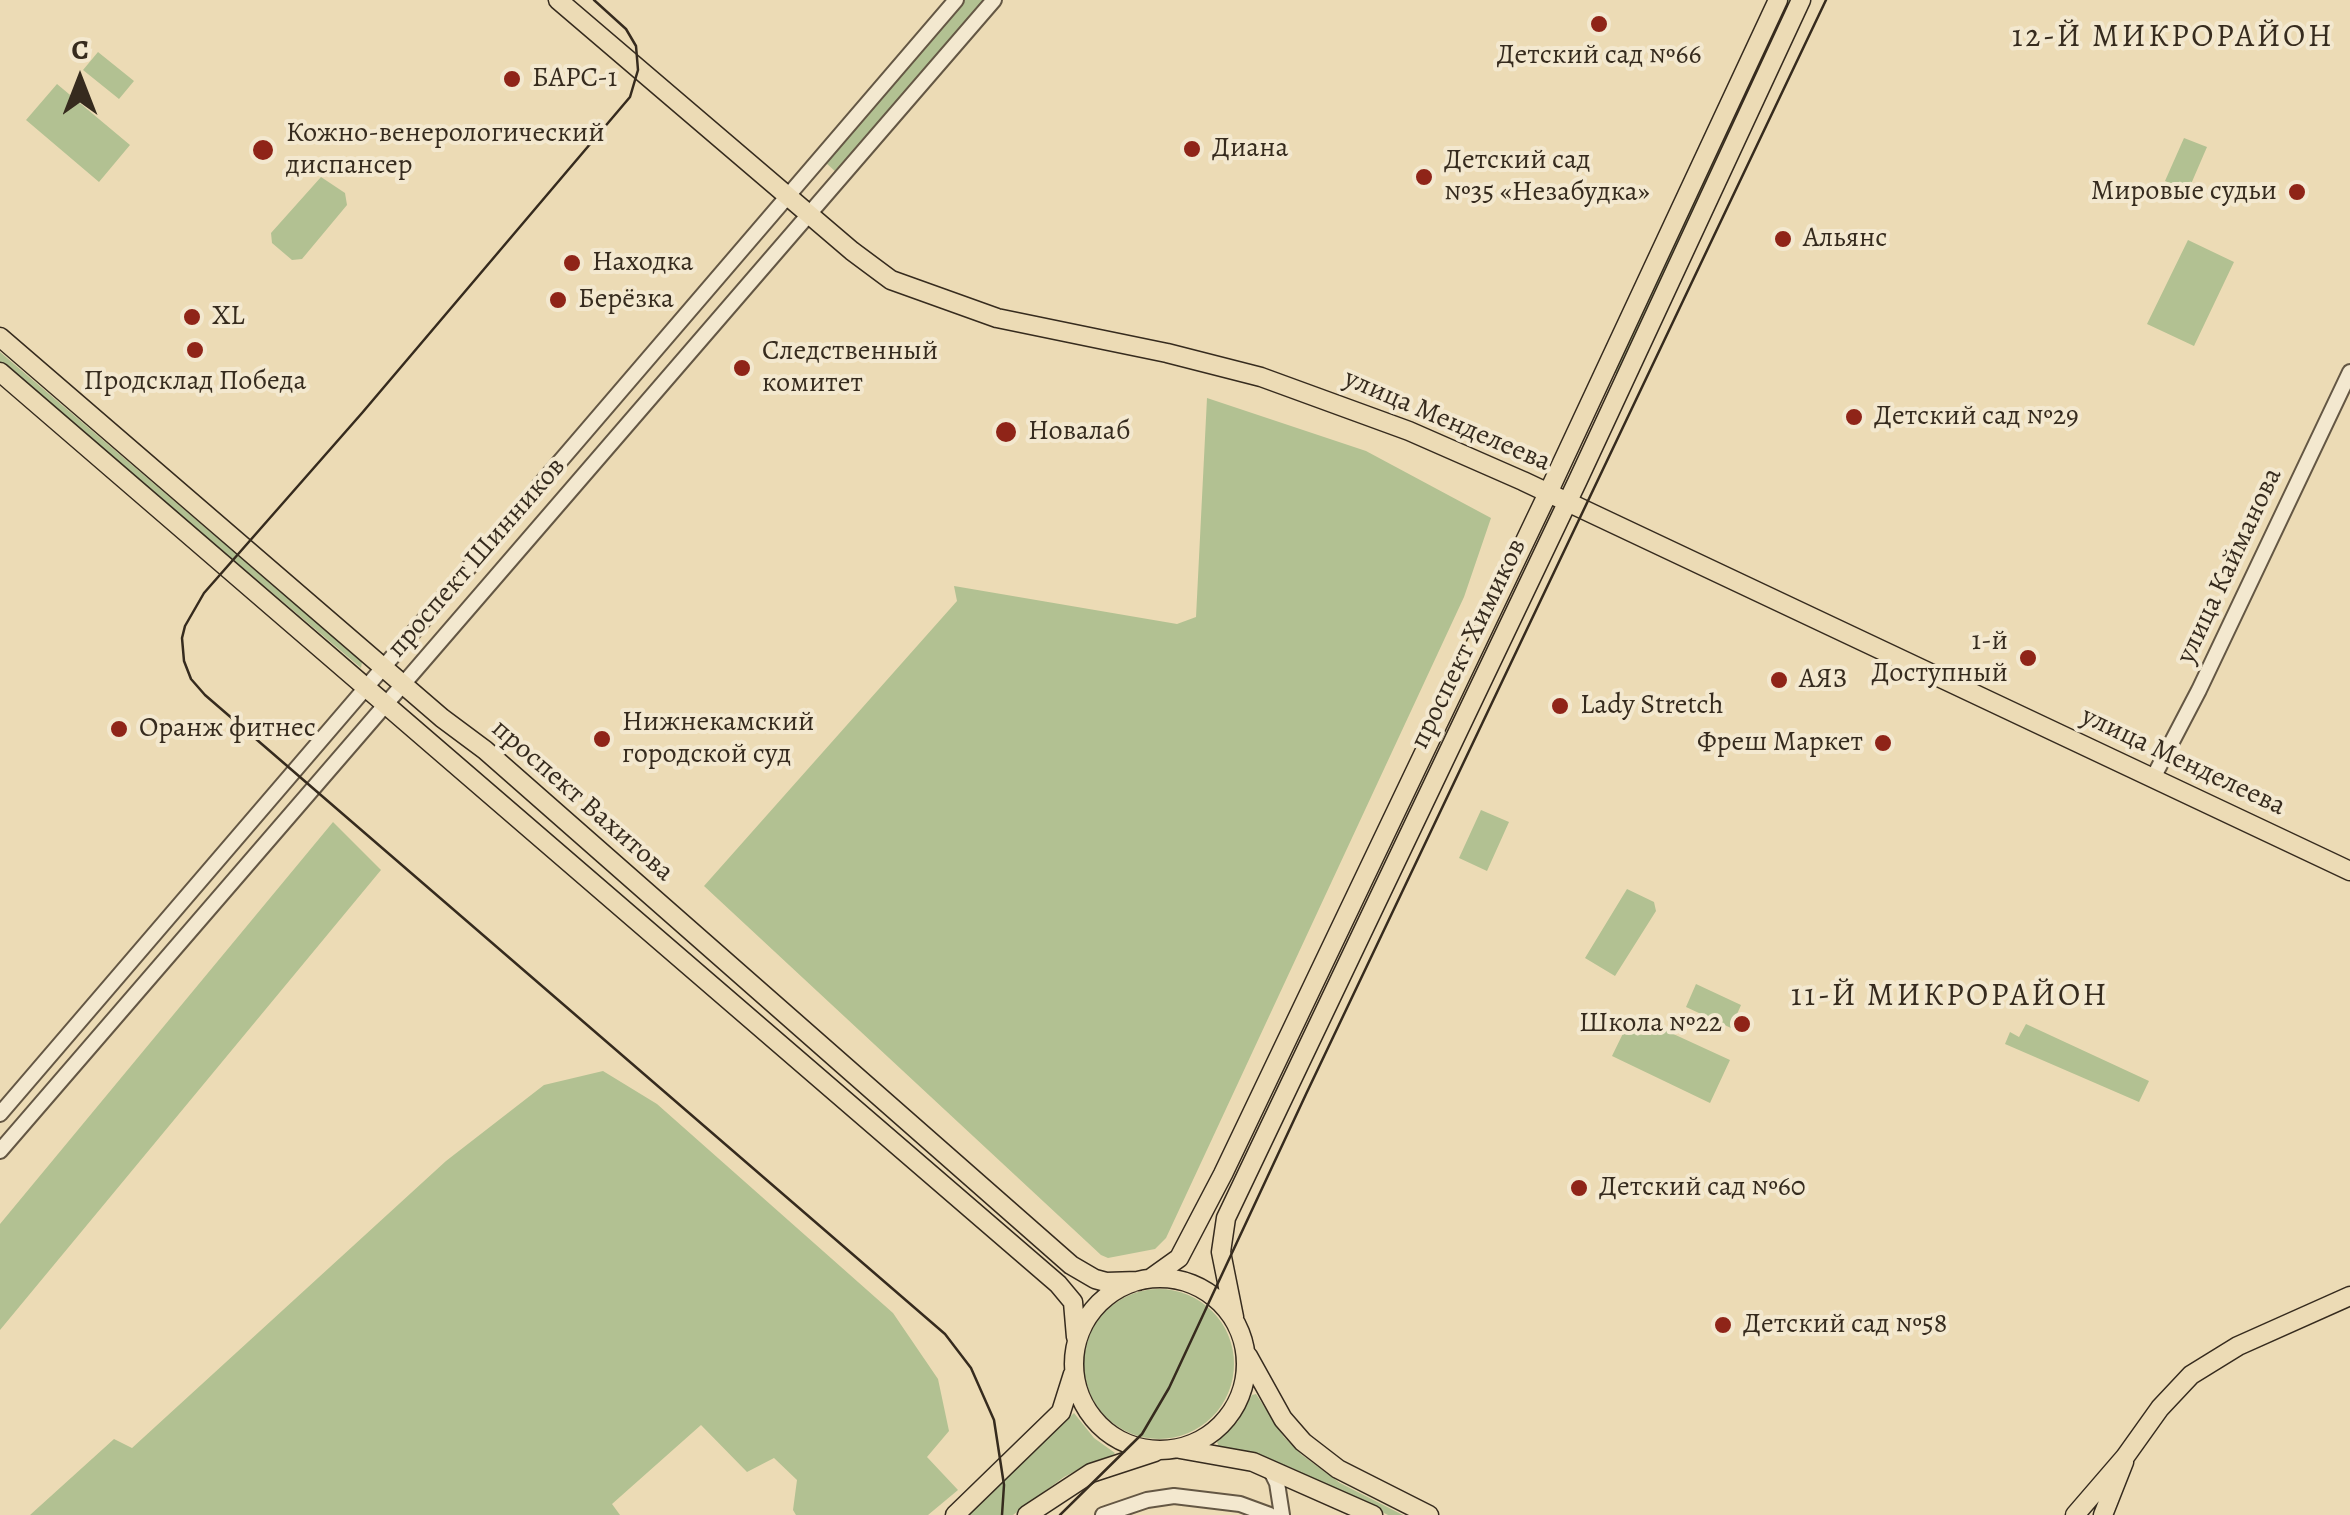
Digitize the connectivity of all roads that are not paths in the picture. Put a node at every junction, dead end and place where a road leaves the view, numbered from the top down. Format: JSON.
{"nodes":[{"id":1,"x":558,"y":0,"type":"edge"},
{"id":2,"x":956,"y":0,"type":"edge"},
{"id":3,"x":994,"y":0,"type":"edge"},
{"id":4,"x":1778,"y":0,"type":"edge"},
{"id":5,"x":1801,"y":0,"type":"edge"},
{"id":6,"x":810,"y":168,"type":"junction"},
{"id":7,"x":832,"y":187,"type":"junction"},
{"id":8,"x":787,"y":196,"type":"junction"},
{"id":9,"x":808,"y":214,"type":"junction"},
{"id":10,"x":0,"y":338,"type":"edge"},
{"id":11,"x":0,"y":372,"type":"edge"},
{"id":12,"x":2350,"y":372,"type":"edge"},
{"id":13,"x":1593,"y":393,"type":"junction"},
{"id":14,"x":1613,"y":406,"type":"junction"},
{"id":15,"x":1548,"y":493,"type":"junction"},
{"id":16,"x":530,"y":496,"type":"junction"},
{"id":17,"x":1568,"y":502,"type":"junction"},
{"id":18,"x":550,"y":512,"type":"junction"},
{"id":19,"x":383,"y":667,"type":"junction"},
{"id":20,"x":402,"y":683,"type":"junction"},
{"id":21,"x":365,"y":687,"type":"junction"},
{"id":22,"x":384,"y":703,"type":"junction"},
{"id":23,"x":1433,"y":730,"type":"junction"},
{"id":24,"x":1454,"y":738,"type":"junction"},
{"id":25,"x":2152,"y":778,"type":"junction"},
{"id":26,"x":2350,"y":871,"type":"edge"},
{"id":27,"x":207,"y":873,"type":"junction"},
{"id":28,"x":226,"y":888,"type":"junction"},
{"id":29,"x":0,"y":1114,"type":"edge"},
{"id":30,"x":0,"y":1151,"type":"edge"},
{"id":31,"x":1144,"y":1279,"type":"junction"},
{"id":32,"x":2350,"y":1296,"type":"edge"},
{"id":33,"x":1234,"y":1317,"type":"junction"},
{"id":34,"x":1076,"y":1337,"type":"junction"},
{"id":35,"x":1245,"y":1348,"type":"junction"},
{"id":36,"x":1073,"y":1373,"type":"junction"},
{"id":37,"x":1172,"y":1450,"type":"junction"},
{"id":38,"x":2125,"y":1456,"type":"junction"},
{"id":39,"x":1269,"y":1468,"type":"junction"},
{"id":40,"x":955,"y":1515,"type":"edge"},
{"id":41,"x":1027,"y":1515,"type":"edge"},
{"id":42,"x":1103,"y":1515,"type":"edge"},
{"id":43,"x":1270,"y":1515,"type":"edge"},
{"id":44,"x":1282,"y":1515,"type":"edge"},
{"id":45,"x":1374,"y":1515,"type":"edge"},
{"id":46,"x":1429,"y":1515,"type":"edge"},
{"id":47,"x":2076,"y":1515,"type":"edge"},
{"id":48,"x":2103,"y":1515,"type":"edge"}],
"edges":[{"from":1,"to":8,"type":"main road","name":"улица Менделеева"},
{"from":2,"to":6,"type":"street","name":"проспект Шинников"},
{"from":3,"to":7,"type":"street","name":"проспект Шинников"},
{"from":4,"to":13,"type":"main road","name":"проспект Химиков"},
{"from":5,"to":14,"type":"main road","name":"проспект Химиков"},
{"from":6,"to":7,"type":"street"},
{"from":6,"to":8,"type":"street","name":"проспект Шинников"},
{"from":7,"to":9,"type":"street","name":"проспект Шинников"},
{"from":8,"to":9,"type":"main road","name":"улица Менделеева"},
{"from":8,"to":16,"type":"street","name":"проспект Шинников"},
{"from":9,"to":15,"type":"main road","name":"улица Менделеева"},
{"from":9,"to":18,"type":"street","name":"проспект Шинников"},
{"from":10,"to":19,"type":"main road","name":"проспект Вахитова"},
{"from":11,"to":21,"type":"main road","name":"проспект Вахитова"},
{"from":12,"to":25,"type":"street","name":"улица Кайманова"},
{"from":13,"to":14,"type":"main road"},
{"from":13,"to":15,"type":"main road","name":"проспект Химиков"},
{"from":14,"to":17,"type":"main road","name":"проспект Химиков"},
{"from":15,"to":17,"type":"main road","name":"улица Менделеева"},
{"from":15,"to":23,"type":"main road","name":"проспект Химиков"},
{"from":16,"to":18,"type":"street"},
{"from":16,"to":19,"type":"street","name":"проспект Шинников"},
{"from":17,"to":24,"type":"main road","name":"проспект Химиков"},
{"from":17,"to":25,"type":"main road","name":"улица Менделеева"},
{"from":18,"to":20,"type":"street","name":"проспект Шинников"},
{"from":19,"to":20,"type":"main road","name":"проспект Вахитова"},
{"from":19,"to":21,"type":"street","name":"проспект Шинников"},
{"from":20,"to":22,"type":"street","name":"проспект Шинников"},
{"from":20,"to":31,"type":"main road","name":"проспект Вахитова"},
{"from":21,"to":22,"type":"main road","name":"проспект Вахитова"},
{"from":21,"to":27,"type":"street","name":"проспект Шинников"},
{"from":22,"to":28,"type":"street","name":"проспект Шинников"},
{"from":22,"to":34,"type":"main road","name":"проспект Вахитова"},
{"from":23,"to":24,"type":"main road"},
{"from":23,"to":31,"type":"main road","name":"проспект Химиков"},
{"from":24,"to":33,"type":"main road","name":"проспект Химиков"},
{"from":25,"to":26,"type":"main road","name":"улица Менделеева"},
{"from":27,"to":28,"type":"street"},
{"from":27,"to":29,"type":"street","name":"проспект Шинников"},
{"from":28,"to":30,"type":"street","name":"проспект Шинников"},
{"from":31,"to":33,"type":"main road","name":"проспект Вахитова"},
{"from":31,"to":34,"type":"main road"},
{"from":32,"to":38,"type":"main road"},
{"from":33,"to":35,"type":"main road"},
{"from":34,"to":36,"type":"main road","name":"проспект Вахитова"},
{"from":35,"to":37,"type":"main road"},
{"from":35,"to":46,"type":"main road"},
{"from":36,"to":37,"type":"main road","name":"проспект Вахитова"},
{"from":36,"to":40,"type":"main road"},
{"from":37,"to":39,"type":"main road","name":"проспект Вахитова"},
{"from":37,"to":41,"type":"main road"},
{"from":38,"to":47,"type":"main road"},
{"from":38,"to":48,"type":"main road"},
{"from":39,"to":44,"type":"street"},
{"from":39,"to":45,"type":"main road","name":"проспект Вахитова"},
{"from":42,"to":43,"type":"street"}]}
